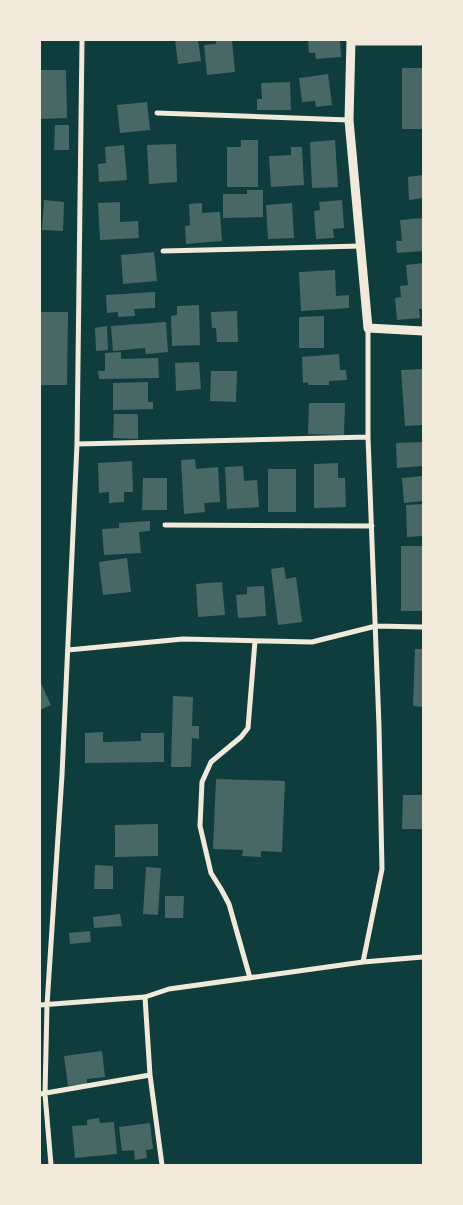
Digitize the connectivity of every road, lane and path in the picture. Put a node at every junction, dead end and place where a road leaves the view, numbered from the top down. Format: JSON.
{"nodes":[{"id":1,"x":82,"y":40,"type":"edge"},
{"id":2,"x":351,"y":42,"type":"edge"},
{"id":3,"x":423,"y":43,"type":"edge"},
{"id":4,"x":157,"y":113,"type":"dead end"},
{"id":5,"x":349,"y":120,"type":"junction"},
{"id":6,"x":361,"y":246,"type":"junction"},
{"id":7,"x":163,"y":251,"type":"dead end"},
{"id":8,"x":368,"y":328,"type":"junction"},
{"id":9,"x":423,"y":331,"type":"edge"},
{"id":10,"x":368,"y":437,"type":"junction"},
{"id":11,"x":77,"y":444,"type":"junction"},
{"id":12,"x":165,"y":525,"type":"dead end"},
{"id":13,"x":372,"y":526,"type":"junction"},
{"id":14,"x":376,"y":626,"type":"junction"},
{"id":15,"x":423,"y":627,"type":"edge"},
{"id":16,"x":255,"y":641,"type":"junction"},
{"id":17,"x":68,"y":650,"type":"junction"},
{"id":18,"x":423,"y":957,"type":"edge"},
{"id":19,"x":363,"y":962,"type":"junction"},
{"id":20,"x":250,"y":978,"type":"junction"},
{"id":21,"x":146,"y":997,"type":"junction"},
{"id":22,"x":40,"y":1005,"type":"edge"},
{"id":23,"x":47,"y":1005,"type":"junction"},
{"id":24,"x":150,"y":1075,"type":"junction"},
{"id":25,"x":42,"y":1094,"type":"edge"},
{"id":26,"x":51,"y":1165,"type":"edge"},
{"id":27,"x":162,"y":1165,"type":"edge"}],
"edges":[{"from":1,"to":11,"type":"street"},
{"from":2,"to":3,"type":"street"},
{"from":2,"to":5,"type":"street"},
{"from":4,"to":5,"type":"street"},
{"from":5,"to":6,"type":"street"},
{"from":6,"to":7,"type":"street"},
{"from":6,"to":8,"type":"street"},
{"from":8,"to":9,"type":"street"},
{"from":8,"to":10,"type":"street"},
{"from":10,"to":11,"type":"street"},
{"from":10,"to":13,"type":"street"},
{"from":11,"to":17,"type":"street"},
{"from":12,"to":13,"type":"street"},
{"from":13,"to":14,"type":"street"},
{"from":14,"to":15,"type":"street"},
{"from":14,"to":16,"type":"street"},
{"from":14,"to":19,"type":"street"},
{"from":16,"to":17,"type":"street"},
{"from":16,"to":20,"type":"street"},
{"from":17,"to":23,"type":"street"},
{"from":18,"to":19,"type":"street"},
{"from":19,"to":20,"type":"street"},
{"from":20,"to":21,"type":"street"},
{"from":21,"to":23,"type":"street"},
{"from":21,"to":24,"type":"street"},
{"from":22,"to":23,"type":"street"},
{"from":23,"to":25,"type":"street"},
{"from":24,"to":25,"type":"street"},
{"from":24,"to":27,"type":"street"},
{"from":25,"to":26,"type":"street"}]}
